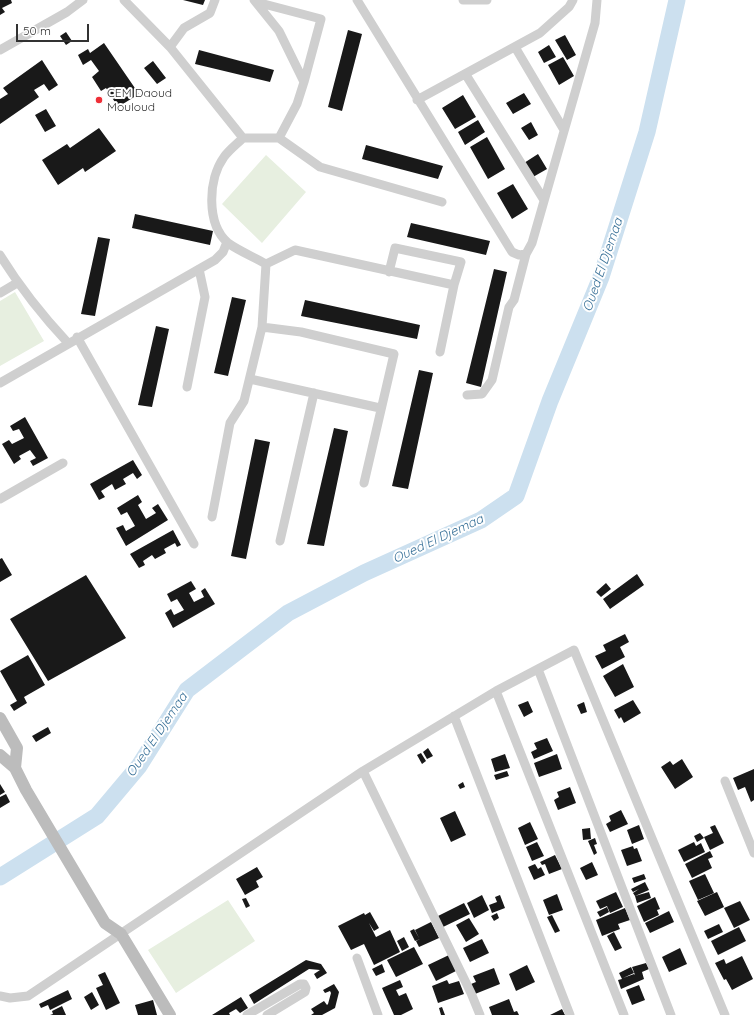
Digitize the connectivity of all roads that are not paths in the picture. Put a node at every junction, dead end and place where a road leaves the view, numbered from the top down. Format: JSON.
{"nodes":[{"id":1,"x":83,"y":0,"type":"edge"},
{"id":2,"x":124,"y":0,"type":"edge"},
{"id":3,"x":215,"y":0,"type":"edge"},
{"id":4,"x":357,"y":0,"type":"edge"},
{"id":5,"x":463,"y":0,"type":"edge"},
{"id":6,"x":487,"y":0,"type":"edge"},
{"id":7,"x":573,"y":0,"type":"edge"},
{"id":8,"x":596,"y":0,"type":"edge"},
{"id":9,"x":255,"y":1,"type":"edge"},
{"id":10,"x":170,"y":47,"type":"junction"},
{"id":11,"x":515,"y":47,"type":"junction"},
{"id":12,"x":0,"y":50,"type":"edge"},
{"id":13,"x":466,"y":74,"type":"junction"},
{"id":14,"x":304,"y":82,"type":"junction"},
{"id":15,"x":418,"y":100,"type":"junction"},
{"id":16,"x":564,"y":130,"type":"junction"},
{"id":17,"x":243,"y":138,"type":"junction"},
{"id":18,"x":279,"y":138,"type":"junction"},
{"id":19,"x":544,"y":200,"type":"junction"},
{"id":20,"x":442,"y":202,"type":"dead end"},
{"id":21,"x":228,"y":242,"type":"junction"},
{"id":22,"x":526,"y":254,"type":"junction"},
{"id":23,"x":0,"y":255,"type":"edge"},
{"id":24,"x":266,"y":264,"type":"junction"},
{"id":25,"x":199,"y":269,"type":"junction"},
{"id":26,"x":389,"y":272,"type":"junction"},
{"id":27,"x":17,"y":283,"type":"junction"},
{"id":28,"x":454,"y":285,"type":"junction"},
{"id":29,"x":0,"y":293,"type":"edge"},
{"id":30,"x":262,"y":327,"type":"junction"},
{"id":31,"x":77,"y":337,"type":"junction"},
{"id":32,"x":68,"y":343,"type":"junction"},
{"id":33,"x":440,"y":352,"type":"dead end"},
{"id":34,"x":250,"y":379,"type":"junction"},
{"id":35,"x":0,"y":383,"type":"edge"},
{"id":36,"x":187,"y":387,"type":"dead end"},
{"id":37,"x":314,"y":393,"type":"junction"},
{"id":38,"x":467,"y":396,"type":"dead end"},
{"id":39,"x":380,"y":408,"type":"junction"},
{"id":40,"x":64,"y":463,"type":"dead end"},
{"id":41,"x":364,"y":483,"type":"dead end"},
{"id":42,"x":0,"y":499,"type":"edge"},
{"id":43,"x":212,"y":517,"type":"dead end"},
{"id":44,"x":280,"y":541,"type":"dead end"},
{"id":45,"x":194,"y":544,"type":"dead end"},
{"id":46,"x":538,"y":669,"type":"junction"},
{"id":47,"x":496,"y":691,"type":"junction"},
{"id":48,"x":454,"y":716,"type":"junction"},
{"id":49,"x":0,"y":718,"type":"edge"},
{"id":50,"x":0,"y":755,"type":"edge"},
{"id":51,"x":16,"y":768,"type":"junction"},
{"id":52,"x":363,"y":771,"type":"junction"},
{"id":53,"x":725,"y":781,"type":"dead end"},
{"id":54,"x":754,"y":854,"type":"edge"},
{"id":55,"x":121,"y":934,"type":"junction"},
{"id":56,"x":356,"y":958,"type":"dead end"},
{"id":57,"x":0,"y":996,"type":"edge"},
{"id":58,"x":170,"y":1015,"type":"edge"},
{"id":59,"x":247,"y":1015,"type":"edge"},
{"id":60,"x":267,"y":1015,"type":"edge"},
{"id":61,"x":378,"y":1015,"type":"edge"},
{"id":62,"x":480,"y":1015,"type":"edge"},
{"id":63,"x":570,"y":1015,"type":"edge"},
{"id":64,"x":624,"y":1015,"type":"edge"},
{"id":65,"x":671,"y":1015,"type":"edge"},
{"id":66,"x":725,"y":1015,"type":"edge"}],
"edges":[{"from":1,"to":12,"type":"street"},
{"from":2,"to":10,"type":"street"},
{"from":3,"to":10,"type":"street"},
{"from":4,"to":15,"type":"street"},
{"from":5,"to":6,"type":"street"},
{"from":7,"to":11,"type":"street"},
{"from":8,"to":16,"type":"street"},
{"from":9,"to":14,"type":"street"},
{"from":9,"to":14,"type":"street"},
{"from":10,"to":17,"type":"street"},
{"from":11,"to":13,"type":"street"},
{"from":11,"to":16,"type":"street"},
{"from":13,"to":15,"type":"street"},
{"from":13,"to":19,"type":"street"},
{"from":14,"to":18,"type":"street"},
{"from":15,"to":22,"type":"street"},
{"from":16,"to":19,"type":"street"},
{"from":17,"to":18,"type":"street"},
{"from":17,"to":21,"type":"street"},
{"from":18,"to":20,"type":"street"},
{"from":19,"to":22,"type":"street"},
{"from":21,"to":24,"type":"street"},
{"from":21,"to":25,"type":"street"},
{"from":22,"to":38,"type":"street"},
{"from":23,"to":27,"type":"street"},
{"from":24,"to":26,"type":"street"},
{"from":24,"to":30,"type":"street"},
{"from":25,"to":31,"type":"street"},
{"from":25,"to":36,"type":"street"},
{"from":26,"to":28,"type":"street"},
{"from":26,"to":28,"type":"street"},
{"from":27,"to":29,"type":"street"},
{"from":27,"to":32,"type":"street"},
{"from":28,"to":33,"type":"street"},
{"from":30,"to":34,"type":"street"},
{"from":30,"to":39,"type":"street"},
{"from":31,"to":32,"type":"street"},
{"from":31,"to":45,"type":"street"},
{"from":32,"to":35,"type":"street"},
{"from":34,"to":37,"type":"street"},
{"from":34,"to":43,"type":"street"},
{"from":37,"to":39,"type":"street"},
{"from":37,"to":44,"type":"street"},
{"from":39,"to":41,"type":"street"},
{"from":40,"to":42,"type":"street"},
{"from":46,"to":47,"type":"street"},
{"from":46,"to":65,"type":"street"},
{"from":46,"to":66,"type":"street"},
{"from":47,"to":48,"type":"street"},
{"from":47,"to":64,"type":"street"},
{"from":48,"to":52,"type":"street"},
{"from":48,"to":63,"type":"street"},
{"from":49,"to":51,"type":"street"},
{"from":50,"to":51,"type":"street"},
{"from":51,"to":55,"type":"street"},
{"from":52,"to":55,"type":"street"},
{"from":52,"to":62,"type":"street"},
{"from":53,"to":54,"type":"street"},
{"from":55,"to":57,"type":"street"},
{"from":55,"to":58,"type":"street"},
{"from":56,"to":61,"type":"street"},
{"from":59,"to":60,"type":"street"}]}
